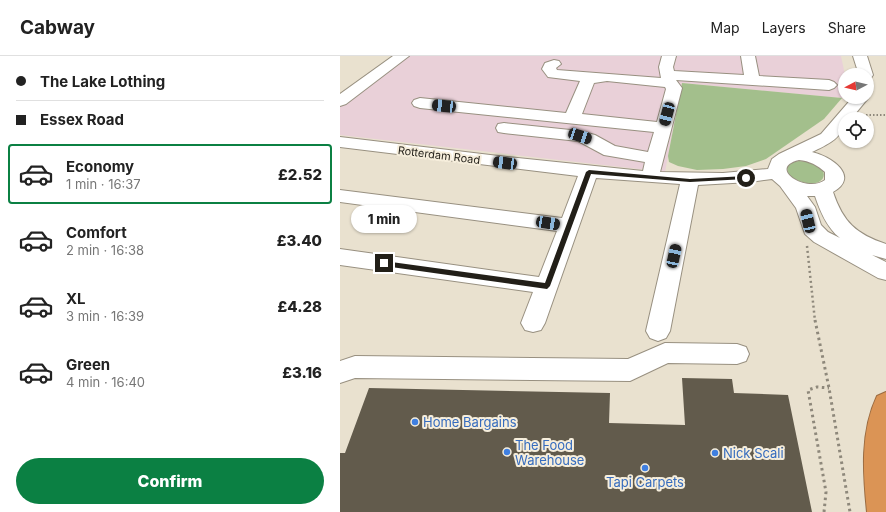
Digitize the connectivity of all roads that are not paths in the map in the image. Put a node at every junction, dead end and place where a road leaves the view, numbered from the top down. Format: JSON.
{"nodes":[{"id":1,"x":402,"y":56,"type":"edge"},
{"id":2,"x":669,"y":56,"type":"edge"},
{"id":3,"x":748,"y":56,"type":"edge"},
{"id":4,"x":860,"y":56,"type":"edge"},
{"id":5,"x":554,"y":64,"type":"dead end"},
{"id":6,"x":865,"y":68,"type":"edge"},
{"id":7,"x":595,"y":78,"type":"junction"},
{"id":8,"x":669,"y":79,"type":"junction"},
{"id":9,"x":752,"y":81,"type":"junction"},
{"id":10,"x":829,"y":85,"type":"dead end"},
{"id":11,"x":340,"y":101,"type":"edge"},
{"id":12,"x":420,"y":103,"type":"dead end"},
{"id":13,"x":855,"y":104,"type":"edge"},
{"id":14,"x":572,"y":118,"type":"junction"},
{"id":15,"x":504,"y":128,"type":"dead end"},
{"id":16,"x":663,"y":128,"type":"junction"},
{"id":17,"x":827,"y":138,"type":"junction"},
{"id":18,"x":340,"y":142,"type":"edge"},
{"id":19,"x":790,"y":156,"type":"junction"},
{"id":20,"x":656,"y":158,"type":"junction"},
{"id":21,"x":826,"y":163,"type":"junction"},
{"id":22,"x":589,"y":172,"type":"junction"},
{"id":23,"x":650,"y":178,"type":"junction"},
{"id":24,"x":782,"y":179,"type":"junction"},
{"id":25,"x":690,"y":180,"type":"junction"},
{"id":26,"x":823,"y":190,"type":"junction"},
{"id":27,"x":340,"y":196,"type":"edge"},
{"id":28,"x":570,"y":226,"type":"junction"},
{"id":29,"x":886,"y":252,"type":"edge"},
{"id":30,"x":340,"y":257,"type":"edge"},
{"id":31,"x":886,"y":272,"type":"edge"},
{"id":32,"x":547,"y":286,"type":"junction"},
{"id":33,"x":533,"y":323,"type":"dead end"},
{"id":34,"x":658,"y":331,"type":"dead end"},
{"id":35,"x":737,"y":354,"type":"dead end"},
{"id":36,"x":340,"y":372,"type":"edge"},
{"id":37,"x":886,"y":404,"type":"edge"},
{"id":38,"x":882,"y":512,"type":"edge"}],
"edges":[{"from":1,"to":11,"type":"street"},
{"from":2,"to":8,"type":"street"},
{"from":3,"to":9,"type":"street"},
{"from":4,"to":6,"type":"street"},
{"from":5,"to":7,"type":"street"},
{"from":7,"to":8,"type":"street"},
{"from":7,"to":14,"type":"street"},
{"from":8,"to":9,"type":"street"},
{"from":8,"to":16,"type":"street"},
{"from":9,"to":10,"type":"street"},
{"from":12,"to":14,"type":"street"},
{"from":13,"to":17,"type":"street"},
{"from":14,"to":16,"type":"street"},
{"from":15,"to":20,"type":"street"},
{"from":16,"to":20,"type":"street"},
{"from":17,"to":19,"type":"street"},
{"from":17,"to":21,"type":"street"},
{"from":18,"to":22,"type":"street","name":"Rotterdam Road"},
{"from":19,"to":21,"type":"street"},
{"from":19,"to":24,"type":"street"},
{"from":20,"to":23,"type":"street"},
{"from":21,"to":26,"type":"street"},
{"from":22,"to":23,"type":"street","name":"Rotterdam Road"},
{"from":22,"to":28,"type":"street"},
{"from":23,"to":25,"type":"street","name":"Rotterdam Road"},
{"from":24,"to":25,"type":"street","name":"Rotterdam Road"},
{"from":24,"to":26,"type":"street"},
{"from":24,"to":31,"type":"street"},
{"from":25,"to":34,"type":"street"},
{"from":26,"to":29,"type":"street"},
{"from":27,"to":28,"type":"street"},
{"from":28,"to":32,"type":"street"},
{"from":30,"to":32,"type":"street"},
{"from":32,"to":33,"type":"street"},
{"from":35,"to":36,"type":"street"},
{"from":37,"to":38,"type":"highway"}]}
